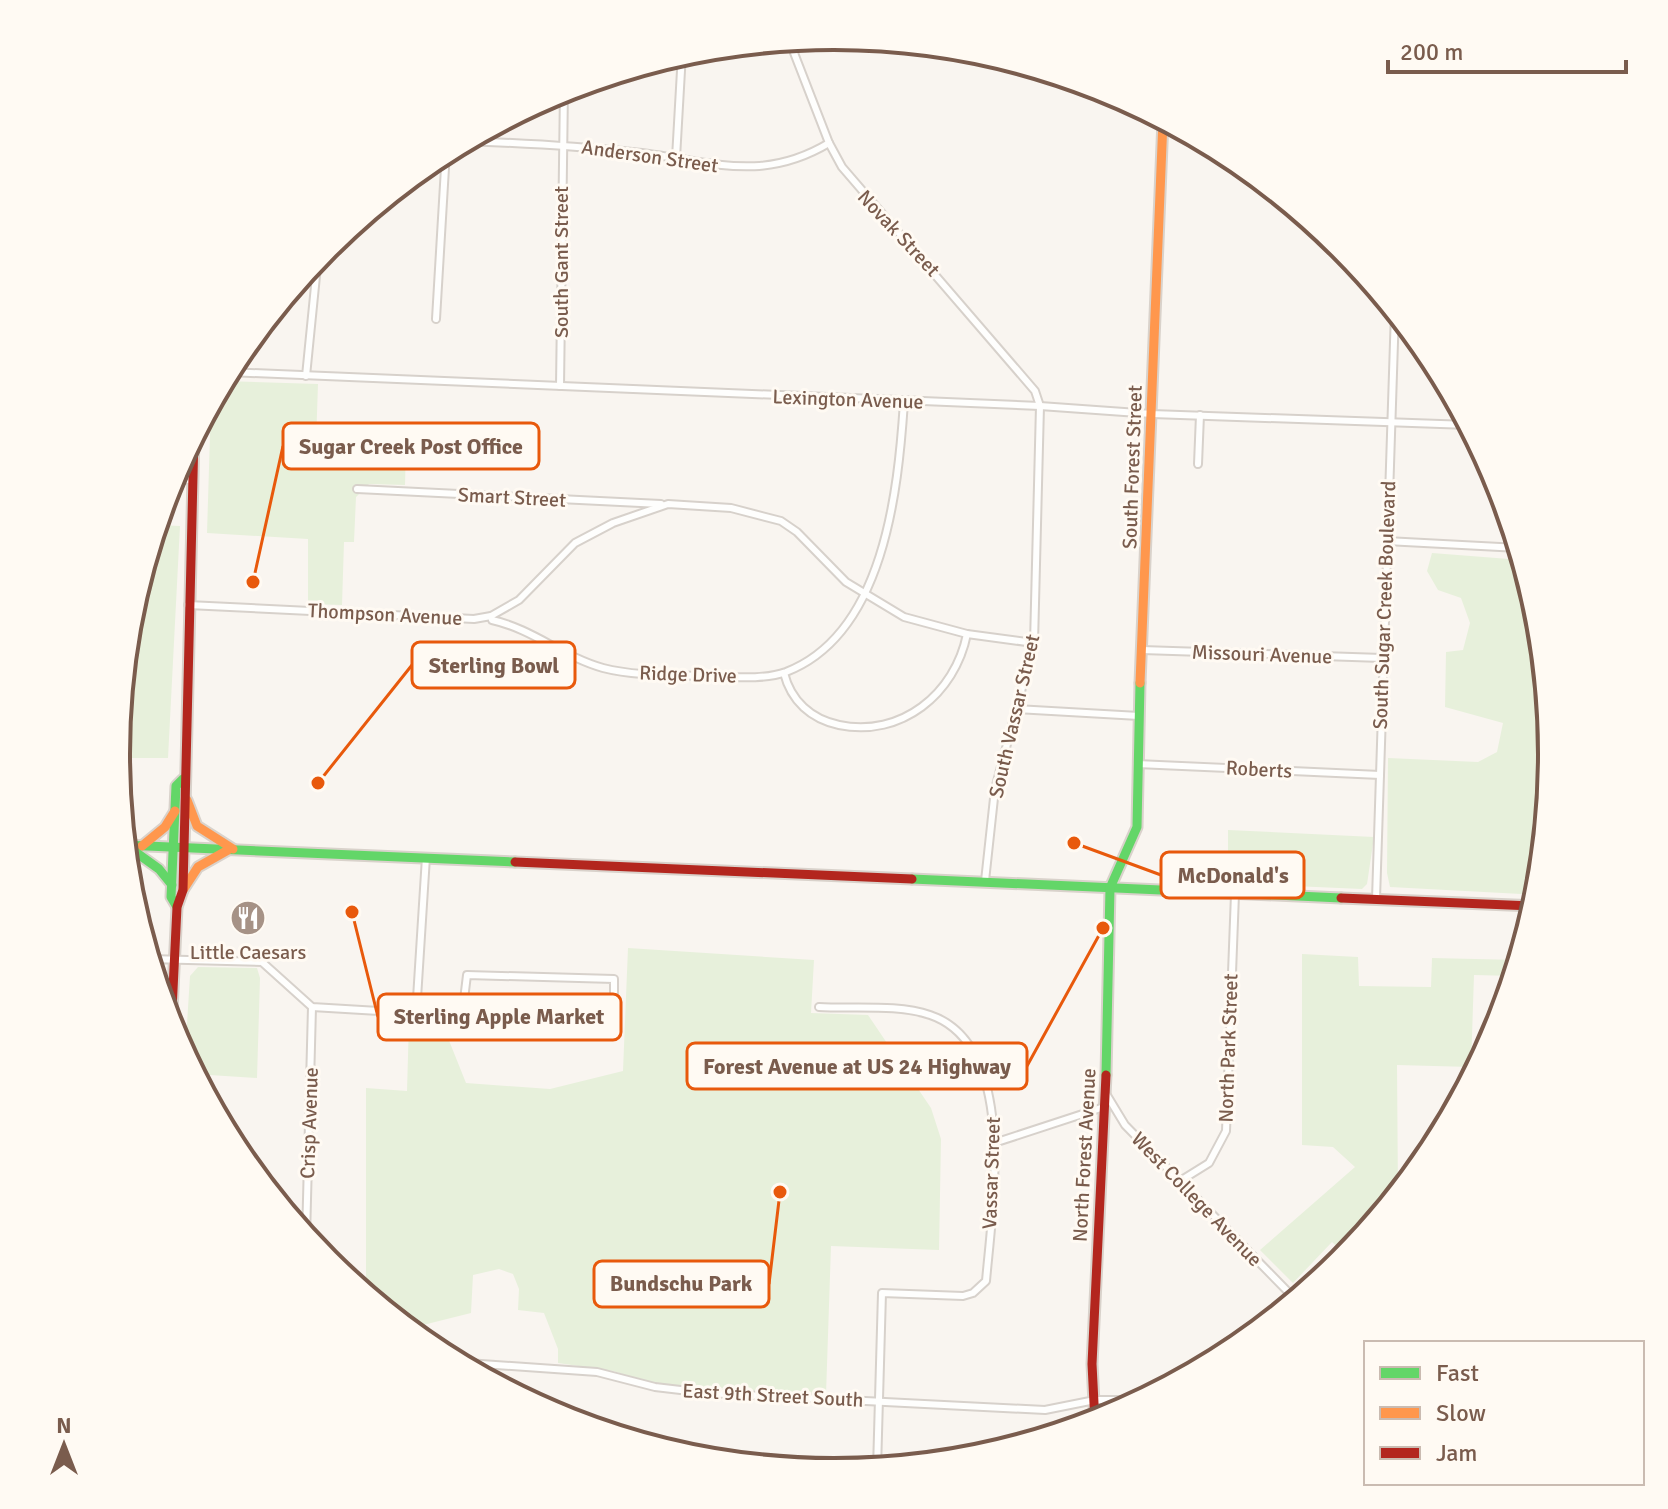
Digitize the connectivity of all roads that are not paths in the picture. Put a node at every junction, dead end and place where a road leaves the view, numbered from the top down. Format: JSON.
{"nodes":[{"id":1,"x":794,"y":52,"type":"edge"},
{"id":2,"x":681,"y":68,"type":"edge"},
{"id":3,"x":563,"y":104,"type":"edge"},
{"id":4,"x":1163,"y":132,"type":"edge"},
{"id":5,"x":486,"y":142,"type":"edge"},
{"id":6,"x":829,"y":143,"type":"junction"},
{"id":7,"x":562,"y":145,"type":"junction"},
{"id":8,"x":676,"y":158,"type":"junction"},
{"id":9,"x":445,"y":168,"type":"edge"},
{"id":10,"x":316,"y":277,"type":"edge"},
{"id":11,"x":436,"y":319,"type":"dead end"},
{"id":12,"x":1394,"y":328,"type":"edge"},
{"id":13,"x":242,"y":373,"type":"edge"},
{"id":14,"x":306,"y":376,"type":"junction"},
{"id":15,"x":560,"y":386,"type":"junction"},
{"id":16,"x":904,"y":402,"type":"junction"},
{"id":17,"x":1040,"y":406,"type":"junction"},
{"id":18,"x":1152,"y":414,"type":"junction"},
{"id":19,"x":1200,"y":415,"type":"junction"},
{"id":20,"x":1390,"y":423,"type":"junction"},
{"id":21,"x":1456,"y":425,"type":"edge"},
{"id":22,"x":193,"y":463,"type":"edge"},
{"id":23,"x":1198,"y":464,"type":"dead end"},
{"id":24,"x":185,"y":480,"type":"edge"},
{"id":25,"x":192,"y":480,"type":"junction"},
{"id":26,"x":357,"y":489,"type":"dead end"},
{"id":27,"x":668,"y":504,"type":"junction"},
{"id":28,"x":1386,"y":541,"type":"junction"},
{"id":29,"x":1507,"y":547,"type":"edge"},
{"id":30,"x":863,"y":593,"type":"junction"},
{"id":31,"x":188,"y":605,"type":"junction"},
{"id":32,"x":491,"y":616,"type":"junction"},
{"id":33,"x":967,"y":634,"type":"junction"},
{"id":34,"x":1034,"y":643,"type":"junction"},
{"id":35,"x":1142,"y":650,"type":"junction"},
{"id":36,"x":1382,"y":658,"type":"junction"},
{"id":37,"x":784,"y":673,"type":"junction"},
{"id":38,"x":1016,"y":709,"type":"junction"},
{"id":39,"x":1139,"y":716,"type":"junction"},
{"id":40,"x":1137,"y":764,"type":"junction"},
{"id":41,"x":1380,"y":775,"type":"junction"},
{"id":42,"x":183,"y":779,"type":"junction"},
{"id":43,"x":187,"y":800,"type":"junction"},
{"id":44,"x":175,"y":811,"type":"junction"},
{"id":45,"x":136,"y":846,"type":"edge"},
{"id":46,"x":142,"y":846,"type":"junction"},
{"id":47,"x":173,"y":847,"type":"junction"},
{"id":48,"x":185,"y":848,"type":"junction"},
{"id":49,"x":232,"y":850,"type":"junction"},
{"id":50,"x":137,"y":854,"type":"edge"},
{"id":51,"x":426,"y":857,"type":"junction"},
{"id":52,"x":985,"y":881,"type":"junction"},
{"id":53,"x":172,"y":885,"type":"junction"},
{"id":54,"x":1110,"y":888,"type":"junction"},
{"id":55,"x":183,"y":890,"type":"junction"},
{"id":56,"x":1235,"y":894,"type":"junction"},
{"id":57,"x":1376,"y":899,"type":"junction"},
{"id":58,"x":1522,"y":905,"type":"edge"},
{"id":59,"x":177,"y":907,"type":"junction"},
{"id":60,"x":161,"y":960,"type":"edge"},
{"id":61,"x":174,"y":961,"type":"junction"},
{"id":62,"x":173,"y":996,"type":"edge"},
{"id":63,"x":312,"y":1007,"type":"junction"},
{"id":64,"x":819,"y":1007,"type":"dead end"},
{"id":65,"x":416,"y":1014,"type":"junction"},
{"id":66,"x":462,"y":1016,"type":"junction"},
{"id":67,"x":1105,"y":1092,"type":"junction"},
{"id":68,"x":1104,"y":1107,"type":"junction"},
{"id":69,"x":994,"y":1143,"type":"junction"},
{"id":70,"x":1180,"y":1181,"type":"junction"},
{"id":71,"x":306,"y":1222,"type":"edge"},
{"id":72,"x":1289,"y":1292,"type":"edge"},
{"id":73,"x":480,"y":1364,"type":"edge"},
{"id":74,"x":1095,"y":1400,"type":"junction"},
{"id":75,"x":1115,"y":1400,"type":"edge"},
{"id":76,"x":879,"y":1401,"type":"junction"},
{"id":77,"x":1095,"y":1408,"type":"edge"},
{"id":78,"x":877,"y":1457,"type":"edge"}],
"edges":[{"from":1,"to":6,"type":"street","name":"Novak Street"},
{"from":2,"to":8,"type":"street"},
{"from":3,"to":7,"type":"street","name":"South Gant Street"},
{"from":4,"to":18,"type":"main road","name":"South Forest Street"},
{"from":5,"to":7,"type":"street","name":"Anderson Street"},
{"from":6,"to":8,"type":"street","name":"Anderson Street"},
{"from":6,"to":17,"type":"street","name":"Novak Street"},
{"from":7,"to":8,"type":"street","name":"Anderson Street"},
{"from":7,"to":15,"type":"street","name":"South Gant Street"},
{"from":9,"to":11,"type":"street"},
{"from":10,"to":14,"type":"street"},
{"from":12,"to":20,"type":"street","name":"South Sugar Creek Boulevard"},
{"from":13,"to":14,"type":"street","name":"Lexington Avenue"},
{"from":14,"to":15,"type":"street","name":"Lexington Avenue"},
{"from":15,"to":16,"type":"street","name":"Lexington Avenue"},
{"from":16,"to":17,"type":"street","name":"Lexington Avenue"},
{"from":16,"to":30,"type":"street","name":"Ridge Drive"},
{"from":17,"to":18,"type":"street","name":"Lexington Avenue"},
{"from":17,"to":34,"type":"street","name":"South Vassar Street"},
{"from":18,"to":19,"type":"street","name":"Lexington Avenue"},
{"from":18,"to":35,"type":"main road","name":"South Forest Street"},
{"from":19,"to":20,"type":"street","name":"Lexington Avenue"},
{"from":19,"to":23,"type":"street"},
{"from":20,"to":21,"type":"street","name":"Lexington Avenue"},
{"from":20,"to":28,"type":"street","name":"South Sugar Creek Boulevard"},
{"from":22,"to":25,"type":"main road"},
{"from":24,"to":25,"type":"street"},
{"from":25,"to":31,"type":"main road"},
{"from":26,"to":27,"type":"street","name":"Smart Street"},
{"from":27,"to":30,"type":"street","name":"Thompson Avenue"},
{"from":27,"to":32,"type":"street","name":"Thompson Avenue"},
{"from":28,"to":29,"type":"street"},
{"from":28,"to":36,"type":"street","name":"South Sugar Creek Boulevard"},
{"from":30,"to":33,"type":"street","name":"Thompson Avenue"},
{"from":30,"to":37,"type":"street","name":"Ridge Drive"},
{"from":31,"to":32,"type":"street","name":"Thompson Avenue"},
{"from":31,"to":42,"type":"main road"},
{"from":32,"to":37,"type":"street","name":"Ridge Drive"},
{"from":33,"to":34,"type":"street","name":"Thompson Avenue"},
{"from":33,"to":37,"type":"street"},
{"from":34,"to":38,"type":"street","name":"South Vassar Street"},
{"from":35,"to":36,"type":"street","name":"Missouri Avenue"},
{"from":35,"to":39,"type":"main road","name":"South Forest Street"},
{"from":36,"to":41,"type":"street","name":"South Sugar Creek Boulevard"},
{"from":38,"to":39,"type":"street"},
{"from":38,"to":52,"type":"street","name":"South Vassar Street"},
{"from":39,"to":40,"type":"main road","name":"South Forest Street"},
{"from":40,"to":41,"type":"street","name":"Roberts"},
{"from":40,"to":54,"type":"main road","name":"South Forest Street"},
{"from":41,"to":57,"type":"street","name":"South Sugar Creek Boulevard"},
{"from":42,"to":43,"type":"main road"},
{"from":42,"to":44,"type":"main road"},
{"from":43,"to":48,"type":"main road"},
{"from":43,"to":49,"type":"main road"},
{"from":44,"to":46,"type":"main road"},
{"from":44,"to":47,"type":"main road"},
{"from":45,"to":46,"type":"main road"},
{"from":46,"to":47,"type":"main road"},
{"from":47,"to":48,"type":"main road"},
{"from":47,"to":53,"type":"main road"},
{"from":48,"to":49,"type":"main road"},
{"from":48,"to":55,"type":"main road"},
{"from":49,"to":51,"type":"main road"},
{"from":49,"to":55,"type":"main road"},
{"from":50,"to":53,"type":"main road"},
{"from":51,"to":52,"type":"main road"},
{"from":51,"to":65,"type":"street"},
{"from":52,"to":54,"type":"main road"},
{"from":53,"to":59,"type":"main road"},
{"from":54,"to":56,"type":"main road"},
{"from":54,"to":67,"type":"main road","name":"North Forest Avenue"},
{"from":55,"to":59,"type":"main road"},
{"from":56,"to":57,"type":"main road"},
{"from":56,"to":70,"type":"street","name":"North Park Street"},
{"from":57,"to":58,"type":"main road"},
{"from":59,"to":61,"type":"main road"},
{"from":60,"to":61,"type":"street"},
{"from":61,"to":62,"type":"main road"},
{"from":61,"to":63,"type":"street"},
{"from":63,"to":65,"type":"street"},
{"from":63,"to":71,"type":"street","name":"Crisp Avenue"},
{"from":64,"to":69,"type":"street","name":"Vassar Street"},
{"from":65,"to":66,"type":"street"},
{"from":66,"to":66,"type":"street"},
{"from":67,"to":68,"type":"main road","name":"North Forest Avenue"},
{"from":67,"to":70,"type":"street","name":"West College Avenue"},
{"from":68,"to":69,"type":"street"},
{"from":68,"to":74,"type":"main road","name":"North Forest Avenue"},
{"from":69,"to":76,"type":"street","name":"Vassar Street"},
{"from":70,"to":72,"type":"street","name":"West College Avenue"},
{"from":73,"to":76,"type":"street","name":"East 9th Street South"},
{"from":74,"to":75,"type":"street","name":"East 9th Street South"},
{"from":74,"to":76,"type":"street","name":"East 9th Street South"},
{"from":74,"to":77,"type":"main road","name":"North Forest Avenue"},
{"from":76,"to":78,"type":"street"}]}
